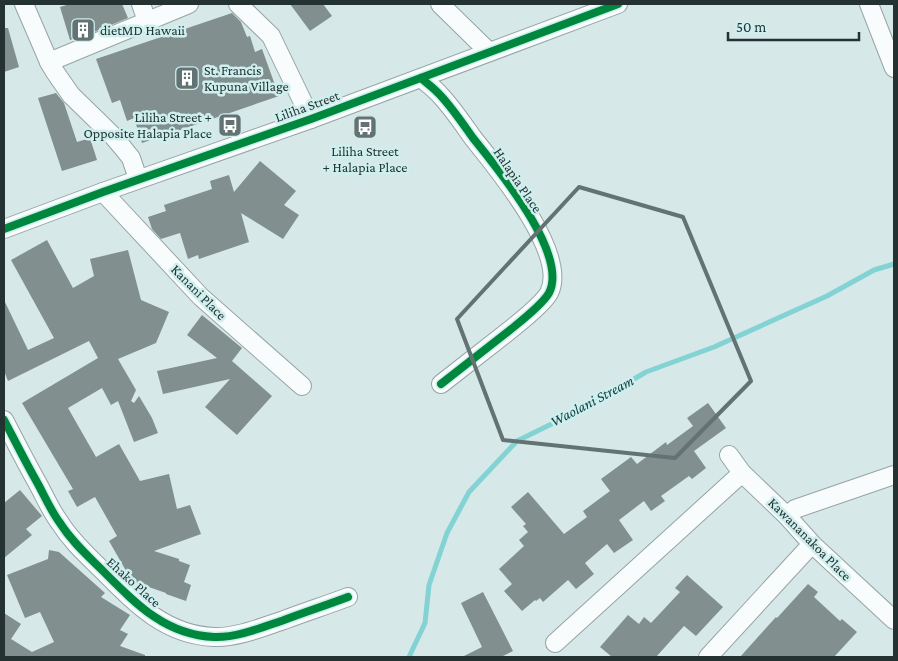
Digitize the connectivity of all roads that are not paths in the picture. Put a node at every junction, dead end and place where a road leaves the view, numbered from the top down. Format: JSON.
{"nodes":[{"id":1,"x":24,"y":4,"type":"edge"},
{"id":2,"x":141,"y":4,"type":"edge"},
{"id":3,"x":189,"y":4,"type":"edge"},
{"id":4,"x":238,"y":4,"type":"edge"},
{"id":5,"x":440,"y":4,"type":"edge"},
{"id":6,"x":618,"y":4,"type":"edge"},
{"id":7,"x":868,"y":4,"type":"edge"},
{"id":8,"x":147,"y":21,"type":"junction"},
{"id":9,"x":488,"y":52,"type":"junction"},
{"id":10,"x":49,"y":62,"type":"junction"},
{"id":11,"x":894,"y":68,"type":"edge"},
{"id":12,"x":421,"y":78,"type":"junction"},
{"id":13,"x":311,"y":119,"type":"junction"},
{"id":14,"x":138,"y":179,"type":"junction"},
{"id":15,"x":103,"y":192,"type":"junction"},
{"id":16,"x":4,"y":229,"type":"edge"},
{"id":17,"x":442,"y":384,"type":"dead end"},
{"id":18,"x":302,"y":386,"type":"dead end"},
{"id":19,"x":4,"y":420,"type":"edge"},
{"id":20,"x":729,"y":455,"type":"dead end"},
{"id":21,"x":742,"y":473,"type":"junction"},
{"id":22,"x":894,"y":475,"type":"edge"},
{"id":23,"x":787,"y":516,"type":"junction"},
{"id":24,"x":812,"y":544,"type":"junction"},
{"id":25,"x":348,"y":597,"type":"dead end"},
{"id":26,"x":894,"y":620,"type":"edge"},
{"id":27,"x":555,"y":643,"type":"dead end"},
{"id":28,"x":708,"y":657,"type":"edge"}],
"edges":[{"from":1,"to":10,"type":"street"},
{"from":2,"to":8,"type":"street"},
{"from":3,"to":8,"type":"street"},
{"from":4,"to":13,"type":"street"},
{"from":5,"to":9,"type":"street"},
{"from":6,"to":9,"type":"street","name":"Liliha Street"},
{"from":7,"to":11,"type":"street"},
{"from":8,"to":10,"type":"street"},
{"from":9,"to":12,"type":"street","name":"Liliha Street"},
{"from":10,"to":14,"type":"street"},
{"from":12,"to":13,"type":"street","name":"Liliha Street"},
{"from":12,"to":17,"type":"street","name":"Halapia Place"},
{"from":13,"to":14,"type":"street","name":"Liliha Street"},
{"from":14,"to":15,"type":"street","name":"Liliha Street"},
{"from":15,"to":16,"type":"street","name":"Liliha Street"},
{"from":15,"to":18,"type":"street","name":"Kanani Place"},
{"from":19,"to":25,"type":"street","name":"Ehako Place"},
{"from":20,"to":21,"type":"street","name":"Kawananakoa Place"},
{"from":21,"to":23,"type":"street","name":"Kawananakoa Place"},
{"from":21,"to":27,"type":"street"},
{"from":22,"to":23,"type":"street"},
{"from":23,"to":24,"type":"street","name":"Kawananakoa Place"},
{"from":24,"to":26,"type":"street","name":"Kawananakoa Place"},
{"from":24,"to":28,"type":"street"}]}
